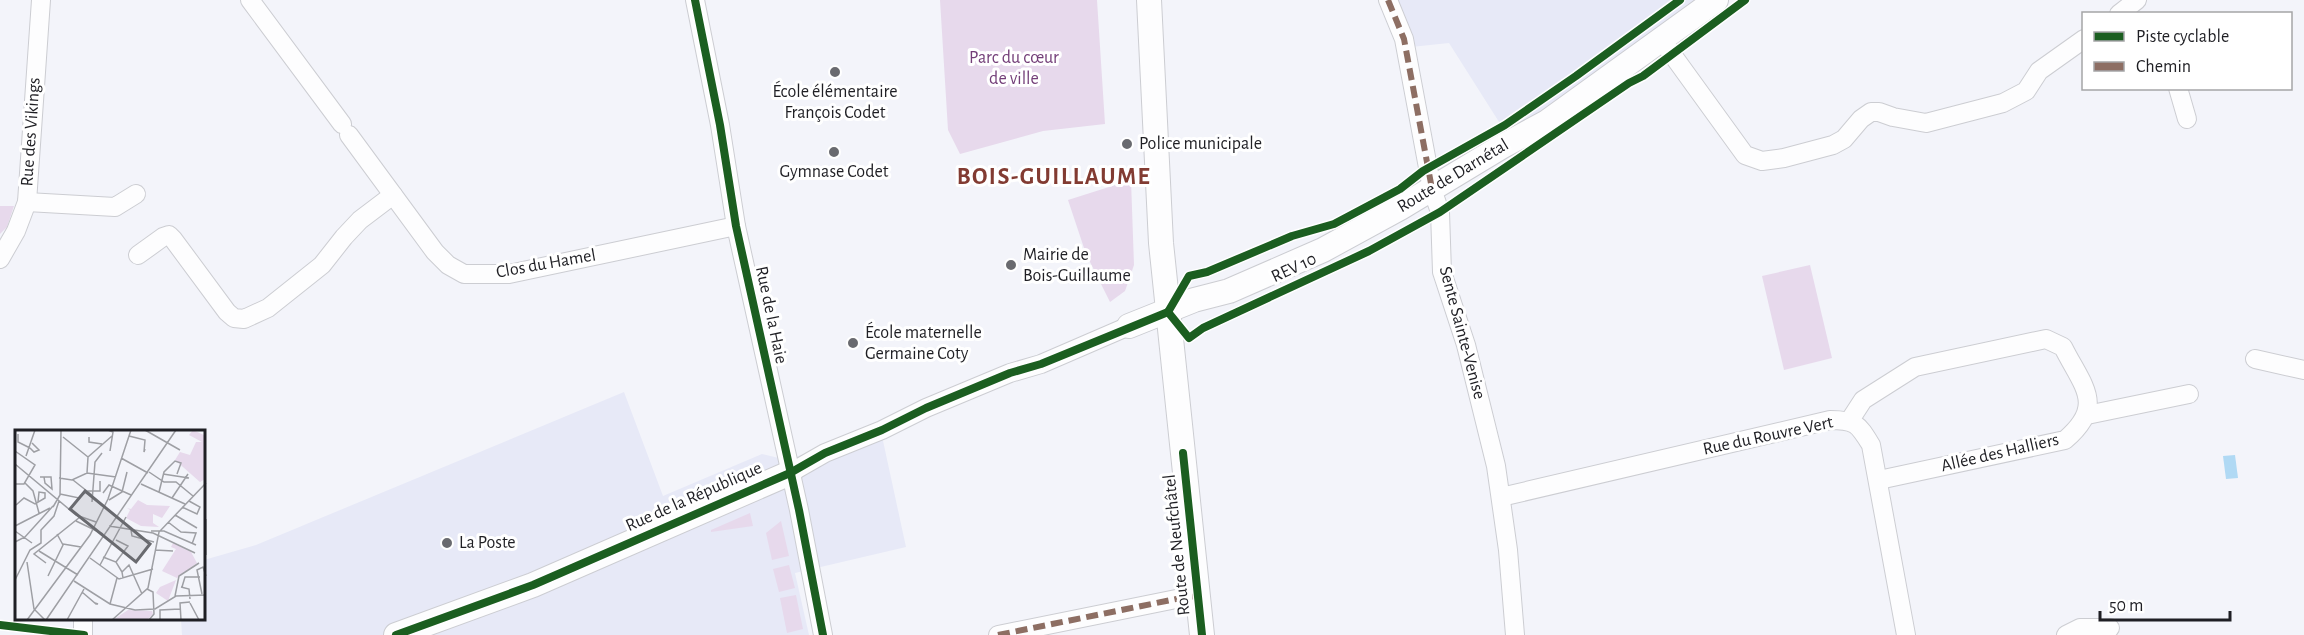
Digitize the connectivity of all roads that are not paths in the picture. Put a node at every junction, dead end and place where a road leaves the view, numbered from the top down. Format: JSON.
{"nodes":[{"id":1,"x":41,"y":0,"type":"edge"},
{"id":2,"x":249,"y":0,"type":"edge"},
{"id":3,"x":695,"y":0,"type":"edge"},
{"id":4,"x":1149,"y":0,"type":"edge"},
{"id":5,"x":1388,"y":0,"type":"edge"},
{"id":6,"x":1716,"y":0,"type":"edge"},
{"id":7,"x":2137,"y":0,"type":"edge"},
{"id":8,"x":2122,"y":12,"type":"edge"},
{"id":9,"x":1661,"y":39,"type":"junction"},
{"id":10,"x":2082,"y":40,"type":"edge"},
{"id":11,"x":2179,"y":90,"type":"edge"},
{"id":12,"x":2187,"y":119,"type":"dead end"},
{"id":13,"x":1432,"y":189,"type":"junction"},
{"id":14,"x":136,"y":194,"type":"dead end"},
{"id":15,"x":393,"y":195,"type":"junction"},
{"id":16,"x":27,"y":202,"type":"junction"},
{"id":17,"x":736,"y":226,"type":"junction"},
{"id":18,"x":138,"y":255,"type":"dead end"},
{"id":19,"x":0,"y":258,"type":"edge"},
{"id":20,"x":1168,"y":312,"type":"junction"},
{"id":21,"x":1129,"y":326,"type":"joint"},
{"id":22,"x":2255,"y":359,"type":"dead end"},
{"id":23,"x":2304,"y":370,"type":"edge"},
{"id":24,"x":2189,"y":394,"type":"dead end"},
{"id":25,"x":2087,"y":415,"type":"junction"},
{"id":26,"x":1850,"y":420,"type":"junction"},
{"id":27,"x":790,"y":472,"type":"junction"},
{"id":28,"x":1879,"y":480,"type":"junction"},
{"id":29,"x":1501,"y":498,"type":"junction"},
{"id":30,"x":1198,"y":596,"type":"junction"},
{"id":31,"x":2110,"y":628,"type":"dead end"},
{"id":32,"x":396,"y":635,"type":"edge"},
{"id":33,"x":823,"y":635,"type":"edge"},
{"id":34,"x":998,"y":635,"type":"edge"},
{"id":35,"x":1202,"y":635,"type":"edge"},
{"id":36,"x":1515,"y":635,"type":"edge"},
{"id":37,"x":1906,"y":635,"type":"edge"},
{"id":38,"x":2066,"y":635,"type":"edge"}],
"edges":[{"from":1,"to":16,"type":"street","name":"Rue des Vikings"},
{"from":2,"to":15,"type":"street","name":"Clos du Hamel"},
{"from":3,"to":17,"type":"street","name":"Rue de la Haie"},
{"from":4,"to":20,"type":"main road","name":"Route de Neufchâtel"},
{"from":5,"to":13,"type":"street","name":"Sente Sainte-Venise"},
{"from":6,"to":9,"type":"main road","name":"Route de Darnétal"},
{"from":7,"to":8,"type":"street"},
{"from":9,"to":10,"type":"street"},
{"from":9,"to":13,"type":"main road","name":"Route de Darnétal"},
{"from":11,"to":12,"type":"street"},
{"from":13,"to":20,"type":"main road","name":"Route de Darnétal"},
{"from":13,"to":29,"type":"street","name":"Sente Sainte-Venise"},
{"from":14,"to":16,"type":"street"},
{"from":15,"to":17,"type":"street","name":"Clos du Hamel"},
{"from":15,"to":18,"type":"street"},
{"from":16,"to":19,"type":"street","name":"Rue des Vikings"},
{"from":17,"to":27,"type":"street","name":"Rue de la Haie"},
{"from":20,"to":21,"type":"main road","name":"Rue de la République"},
{"from":20,"to":30,"type":"main road","name":"Route de Neufchâtel"},
{"from":21,"to":27,"type":"street","name":"Rue de la République"},
{"from":22,"to":23,"type":"street"},
{"from":24,"to":25,"type":"street"},
{"from":25,"to":26,"type":"street"},
{"from":25,"to":28,"type":"street","name":"Allée des Halliers"},
{"from":26,"to":28,"type":"street","name":"Rue du Rouvre Vert"},
{"from":26,"to":29,"type":"street","name":"Rue du Rouvre Vert"},
{"from":27,"to":32,"type":"main road","name":"Rue de la République"},
{"from":27,"to":33,"type":"street","name":"Rue de la Haie"},
{"from":28,"to":37,"type":"street","name":"Rue du Rouvre Vert"},
{"from":29,"to":36,"type":"street","name":"Sente Sainte-Venise"},
{"from":30,"to":34,"type":"street"},
{"from":30,"to":35,"type":"main road","name":"Route de Neufchâtel"},
{"from":31,"to":38,"type":"street"}]}
